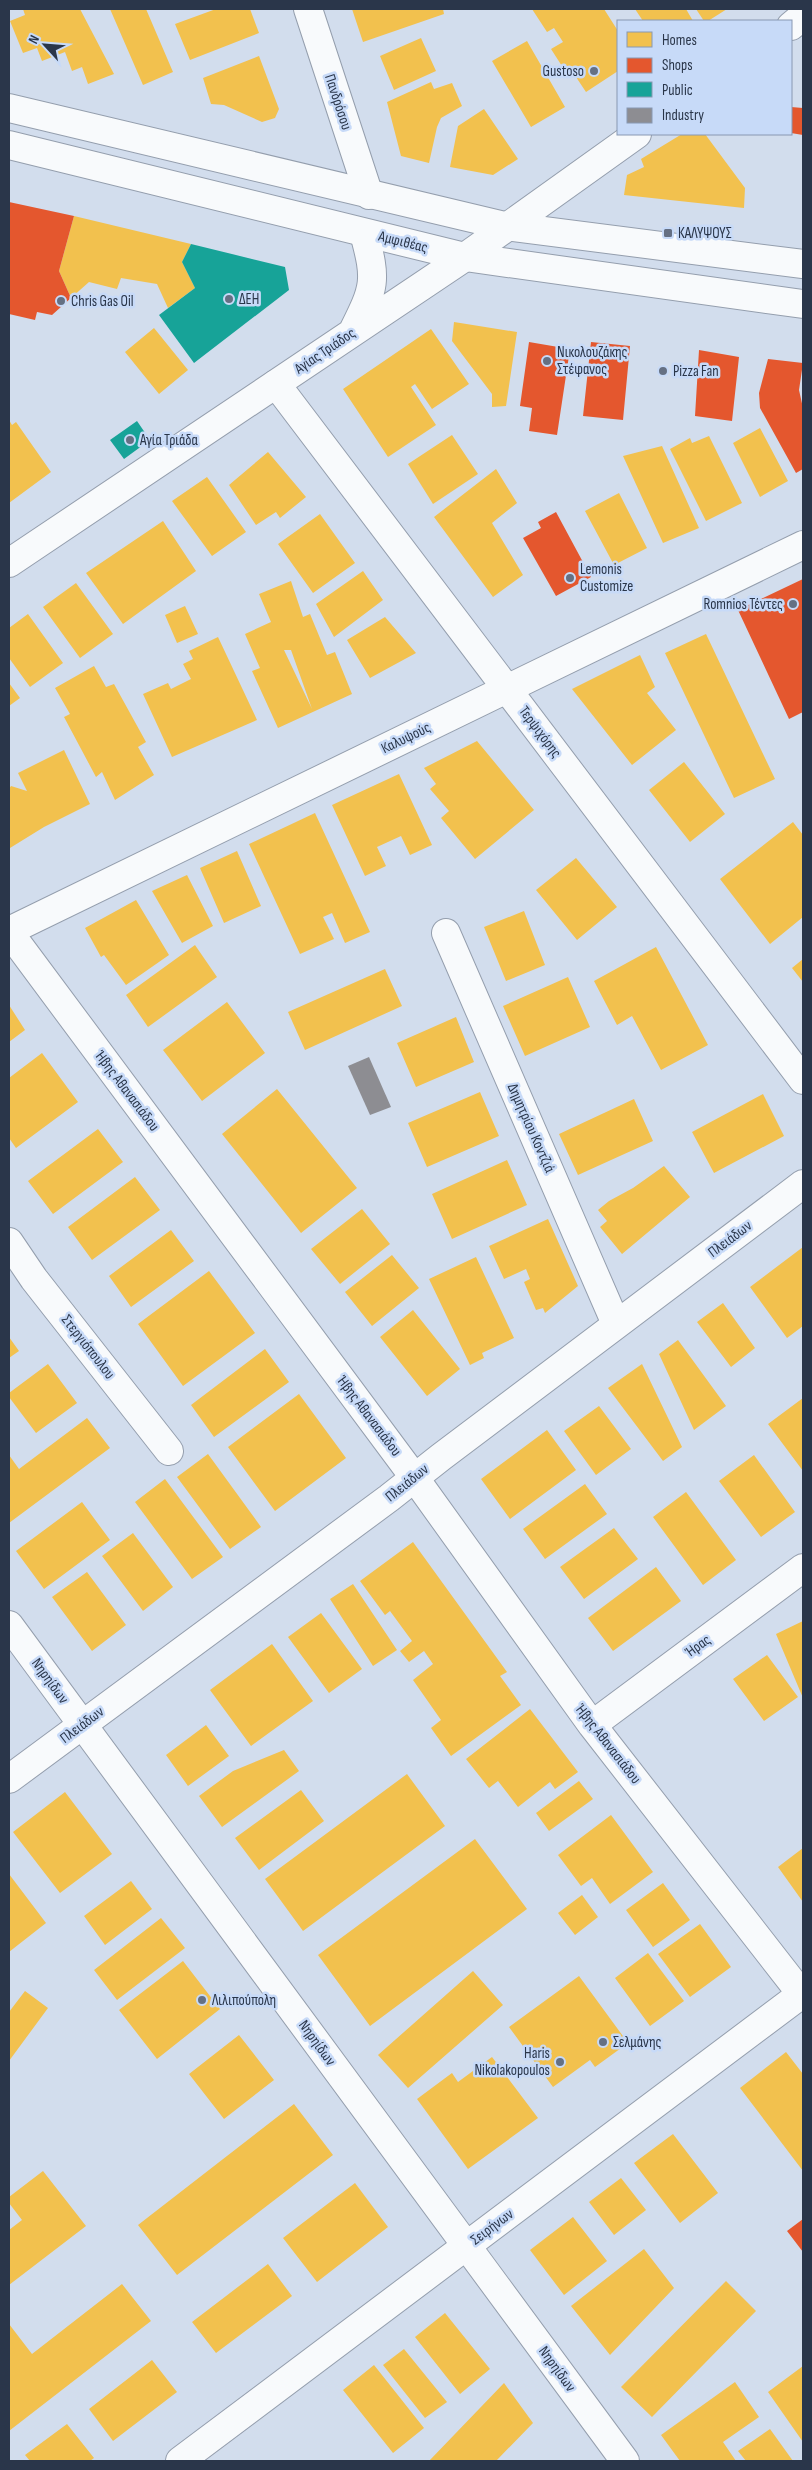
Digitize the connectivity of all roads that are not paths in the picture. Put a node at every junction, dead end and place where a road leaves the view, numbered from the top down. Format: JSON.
{"nodes":[{"id":1,"x":308,"y":9,"type":"edge"},
{"id":2,"x":803,"y":16,"type":"edge"},
{"id":3,"x":792,"y":25,"type":"edge"},
{"id":4,"x":9,"y":108,"type":"edge"},
{"id":5,"x":636,"y":135,"type":"edge"},
{"id":6,"x":9,"y":145,"type":"edge"},
{"id":7,"x":369,"y":195,"type":"junction"},
{"id":8,"x":505,"y":226,"type":"junction"},
{"id":9,"x":364,"y":233,"type":"junction"},
{"id":10,"x":465,"y":258,"type":"junction"},
{"id":11,"x":803,"y":264,"type":"edge"},
{"id":12,"x":803,"y":304,"type":"edge"},
{"id":13,"x":352,"y":333,"type":"junction"},
{"id":14,"x":276,"y":384,"type":"junction"},
{"id":15,"x":803,"y":545,"type":"edge"},
{"id":16,"x":9,"y":564,"type":"edge"},
{"id":17,"x":508,"y":690,"type":"junction"},
{"id":18,"x":9,"y":932,"type":"edge"},
{"id":19,"x":446,"y":933,"type":"dead end"},
{"id":20,"x":803,"y":1080,"type":"edge"},
{"id":21,"x":803,"y":1184,"type":"edge"},
{"id":22,"x":9,"y":1242,"type":"edge"},
{"id":23,"x":616,"y":1324,"type":"junction"},
{"id":24,"x":169,"y":1451,"type":"dead end"},
{"id":25,"x":414,"y":1477,"type":"junction"},
{"id":26,"x":803,"y":1568,"type":"edge"},
{"id":27,"x":9,"y":1625,"type":"edge"},
{"id":28,"x":82,"y":1725,"type":"junction"},
{"id":29,"x":592,"y":1725,"type":"junction"},
{"id":30,"x":9,"y":1779,"type":"edge"},
{"id":31,"x":803,"y":1994,"type":"edge"},
{"id":32,"x":467,"y":2246,"type":"junction"},
{"id":33,"x":180,"y":2461,"type":"edge"},
{"id":34,"x":625,"y":2461,"type":"edge"}],
"edges":[{"from":1,"to":7,"type":"street","name":"Πανδρόσου"},
{"from":2,"to":3,"type":"street"},
{"from":4,"to":7,"type":"street"},
{"from":5,"to":8,"type":"street","name":"Αγίας Τριάδος"},
{"from":6,"to":9,"type":"street","name":"Αμφιθέας"},
{"from":7,"to":8,"type":"street"},
{"from":8,"to":10,"type":"street","name":"Αγίας Τριάδος"},
{"from":8,"to":11,"type":"street"},
{"from":9,"to":10,"type":"street","name":"Αμφιθέας"},
{"from":9,"to":13,"type":"street"},
{"from":10,"to":12,"type":"street","name":"Αμφιθέας"},
{"from":10,"to":13,"type":"street","name":"Αγίας Τριάδος"},
{"from":13,"to":14,"type":"street","name":"Αγίας Τριάδος"},
{"from":14,"to":16,"type":"street","name":"Αγίας Τριάδος"},
{"from":14,"to":17,"type":"street","name":"Τερψιχόρης"},
{"from":15,"to":17,"type":"street","name":"Καλυψούς"},
{"from":17,"to":18,"type":"street","name":"Καλυψούς"},
{"from":17,"to":20,"type":"street","name":"Τερψιχόρης"},
{"from":18,"to":25,"type":"street","name":"Ήβης Αθανασιάδου"},
{"from":19,"to":23,"type":"street","name":"Δημητρίου Κοντζιά"},
{"from":21,"to":23,"type":"street","name":"Πλειάδων"},
{"from":22,"to":24,"type":"street","name":"Στεργιόπουλου"},
{"from":23,"to":25,"type":"street","name":"Πλειάδων"},
{"from":25,"to":28,"type":"street","name":"Πλειάδων"},
{"from":25,"to":29,"type":"street","name":"Ήβης Αθανασιάδου"},
{"from":26,"to":29,"type":"street","name":"Ήρας"},
{"from":27,"to":28,"type":"street","name":"Νηρηίδων"},
{"from":28,"to":30,"type":"street","name":"Πλειάδων"},
{"from":28,"to":32,"type":"street","name":"Νηρηίδων"},
{"from":29,"to":31,"type":"street","name":"Ήβης Αθανασιάδου"},
{"from":31,"to":32,"type":"street","name":"Σειρήνων"},
{"from":32,"to":33,"type":"street","name":"Σειρήνων"},
{"from":32,"to":34,"type":"street","name":"Νηρηίδων"}]}
